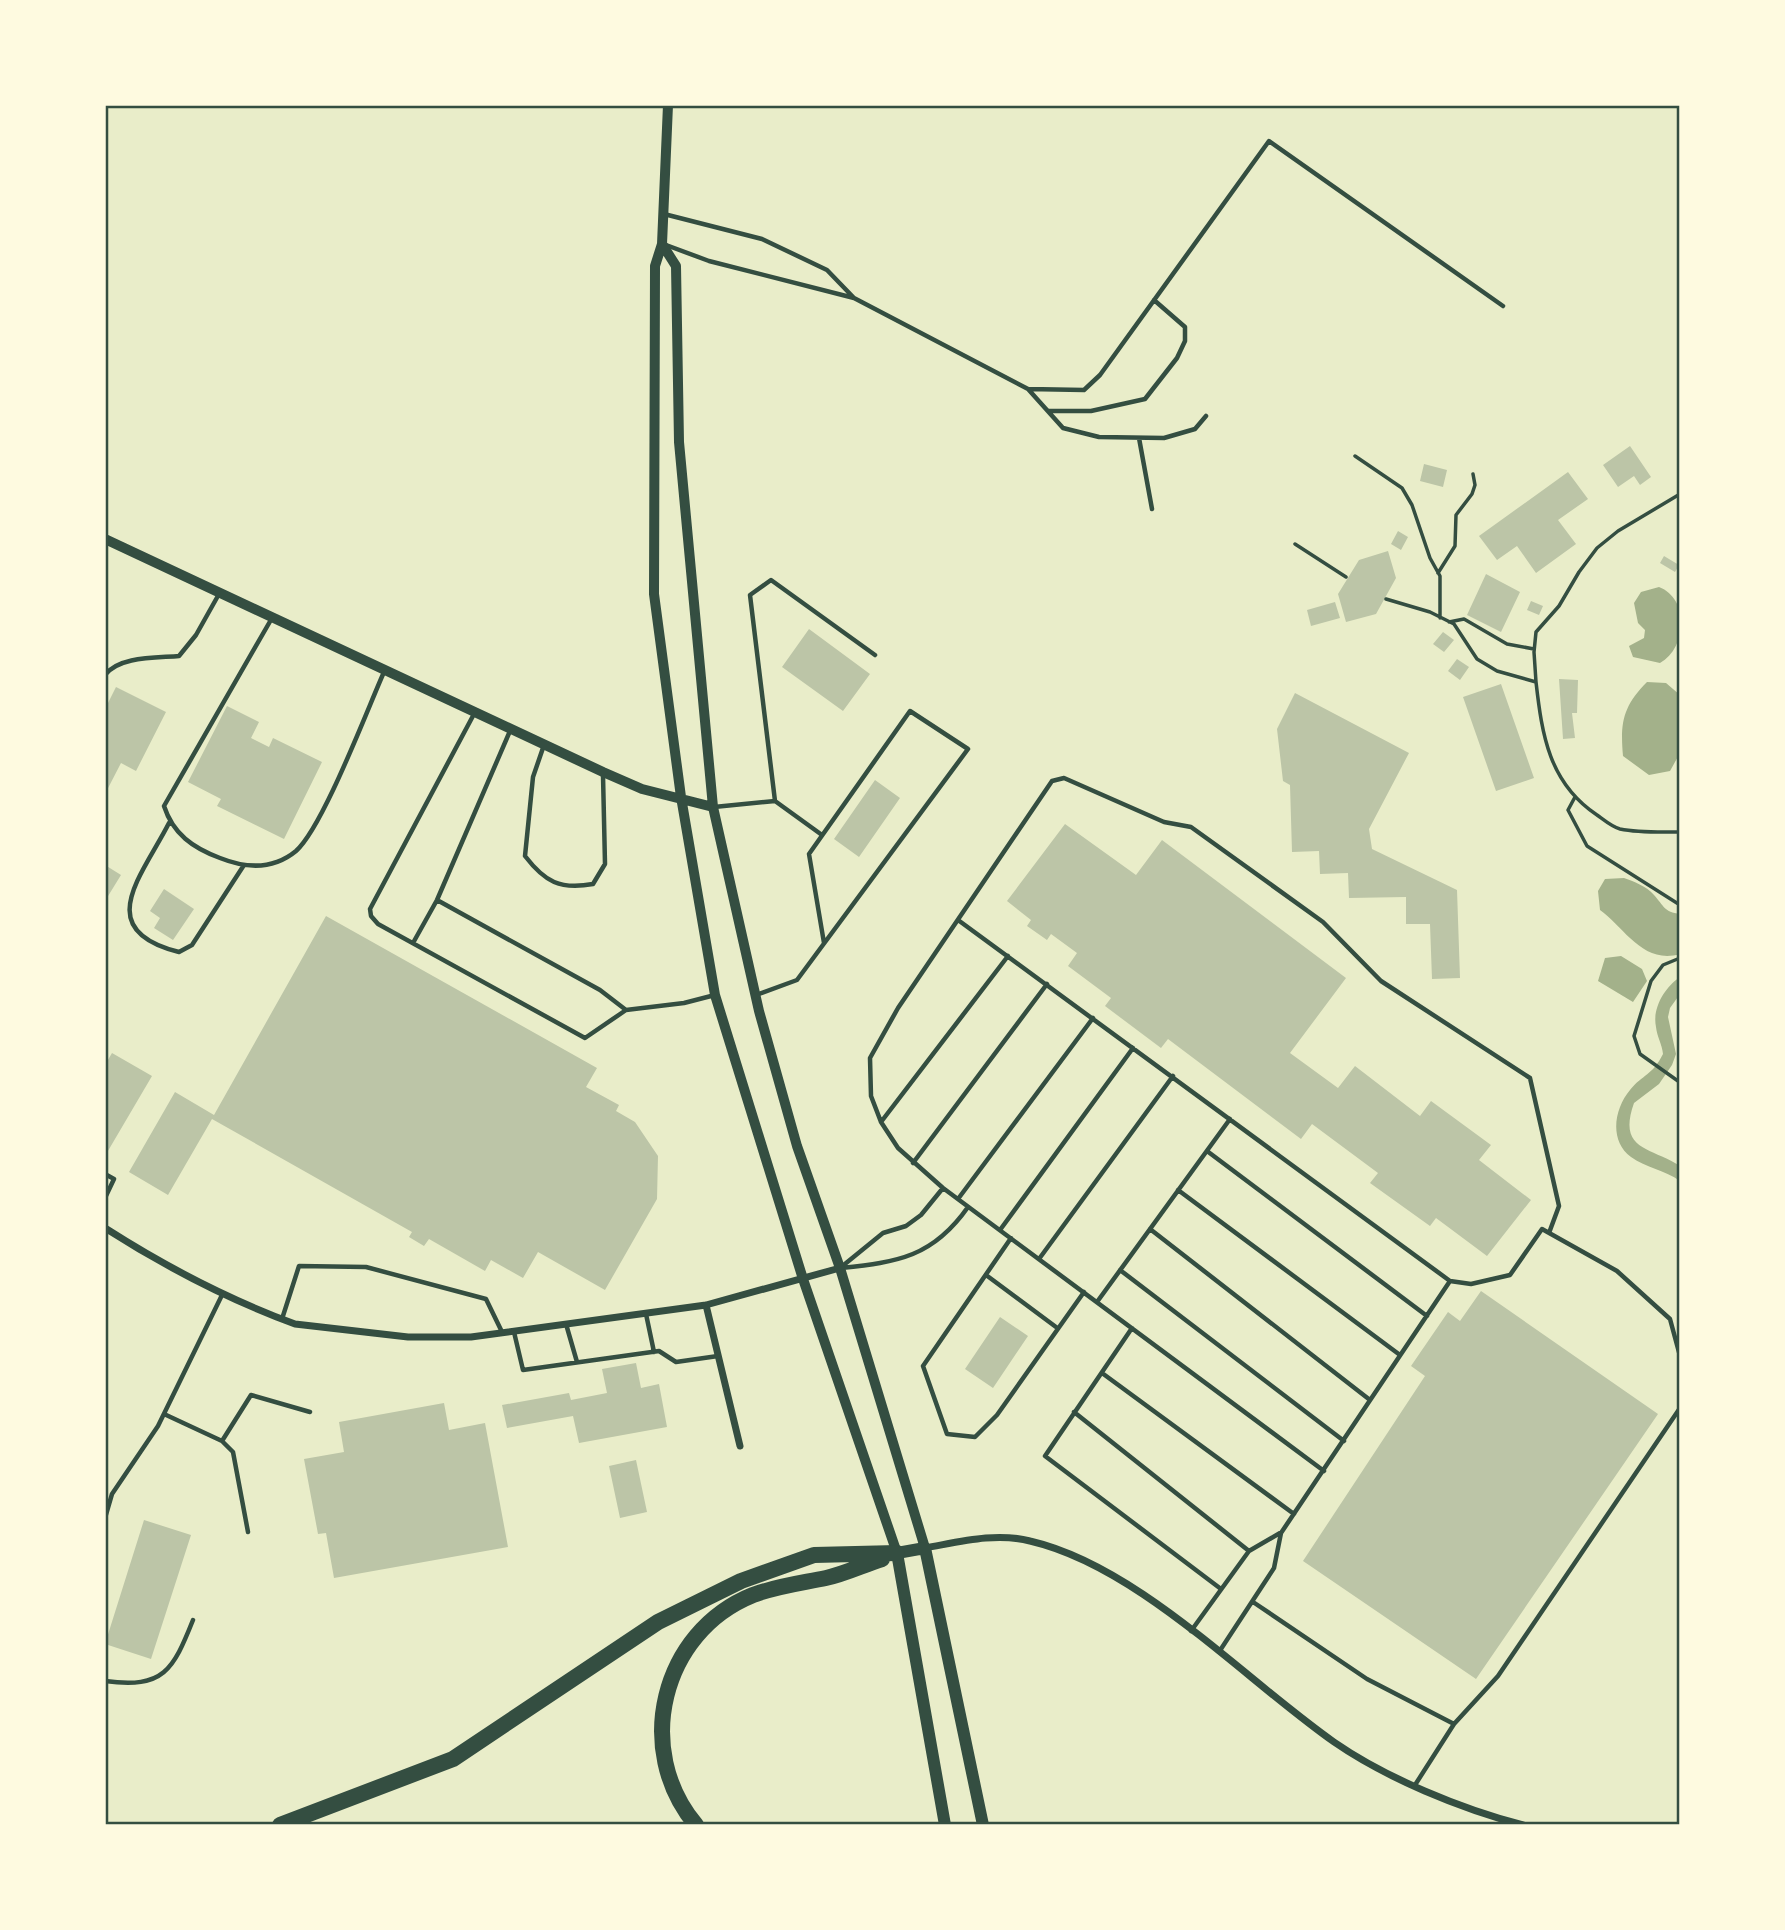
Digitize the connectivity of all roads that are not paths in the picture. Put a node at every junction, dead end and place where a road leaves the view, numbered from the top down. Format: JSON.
{"nodes":[{"id":1,"x":668,"y":105,"type":"edge"},
{"id":2,"x":663,"y":214,"type":"junction"},
{"id":3,"x":662,"y":244,"type":"junction"},
{"id":4,"x":854,"y":299,"type":"junction"},
{"id":5,"x":1154,"y":300,"type":"junction"},
{"id":6,"x":1503,"y":306,"type":"dead end"},
{"id":7,"x":1028,"y":389,"type":"junction"},
{"id":8,"x":1048,"y":411,"type":"junction"},
{"id":9,"x":1206,"y":416,"type":"dead end"},
{"id":10,"x":1139,"y":438,"type":"junction"},
{"id":11,"x":1152,"y":509,"type":"dead end"},
{"id":12,"x":105,"y":539,"type":"edge"},
{"id":13,"x":220,"y":592,"type":"junction"},
{"id":14,"x":273,"y":617,"type":"junction"},
{"id":15,"x":875,"y":655,"type":"dead end"},
{"id":16,"x":385,"y":670,"type":"junction"},
{"id":17,"x":105,"y":675,"type":"edge"},
{"id":18,"x":475,"y":712,"type":"junction"},
{"id":19,"x":511,"y":729,"type":"junction"},
{"id":20,"x":544,"y":745,"type":"junction"},
{"id":21,"x":603,"y":772,"type":"junction"},
{"id":22,"x":681,"y":797,"type":"junction"},
{"id":23,"x":775,"y":801,"type":"junction"},
{"id":24,"x":713,"y":807,"type":"junction"},
{"id":25,"x":169,"y":823,"type":"junction"},
{"id":26,"x":822,"y":835,"type":"junction"},
{"id":27,"x":244,"y":865,"type":"junction"},
{"id":28,"x":438,"y":900,"type":"junction"},
{"id":29,"x":958,"y":920,"type":"junction"},
{"id":30,"x":413,"y":943,"type":"junction"},
{"id":31,"x":824,"y":943,"type":"junction"},
{"id":32,"x":1008,"y":957,"type":"junction"},
{"id":33,"x":1046,"y":984,"type":"junction"},
{"id":34,"x":715,"y":995,"type":"junction"},
{"id":35,"x":755,"y":995,"type":"junction"},
{"id":36,"x":626,"y":1010,"type":"junction"},
{"id":37,"x":1093,"y":1018,"type":"junction"},
{"id":38,"x":1133,"y":1048,"type":"junction"},
{"id":39,"x":1172,"y":1076,"type":"junction"},
{"id":40,"x":1230,"y":1119,"type":"junction"},
{"id":41,"x":880,"y":1122,"type":"junction"},
{"id":42,"x":1207,"y":1151,"type":"junction"},
{"id":43,"x":913,"y":1163,"type":"junction"},
{"id":44,"x":105,"y":1174,"type":"edge"},
{"id":45,"x":943,"y":1188,"type":"junction"},
{"id":46,"x":1178,"y":1190,"type":"junction"},
{"id":47,"x":105,"y":1198,"type":"edge"},
{"id":48,"x":958,"y":1199,"type":"junction"},
{"id":49,"x":968,"y":1207,"type":"junction"},
{"id":50,"x":105,"y":1228,"type":"edge"},
{"id":51,"x":1150,"y":1229,"type":"junction"},
{"id":52,"x":1000,"y":1230,"type":"junction"},
{"id":53,"x":1549,"y":1233,"type":"junction"},
{"id":54,"x":1011,"y":1238,"type":"junction"},
{"id":55,"x":1040,"y":1259,"type":"junction"},
{"id":56,"x":840,"y":1268,"type":"junction"},
{"id":57,"x":1120,"y":1270,"type":"junction"},
{"id":58,"x":986,"y":1275,"type":"junction"},
{"id":59,"x":803,"y":1279,"type":"junction"},
{"id":60,"x":1450,"y":1281,"type":"junction"},
{"id":61,"x":1084,"y":1292,"type":"junction"},
{"id":62,"x":222,"y":1295,"type":"junction"},
{"id":63,"x":1097,"y":1302,"type":"junction"},
{"id":64,"x":706,"y":1305,"type":"junction"},
{"id":65,"x":646,"y":1313,"type":"junction"},
{"id":66,"x":1427,"y":1316,"type":"junction"},
{"id":67,"x":282,"y":1319,"type":"junction"},
{"id":68,"x":566,"y":1324,"type":"junction"},
{"id":69,"x":1056,"y":1327,"type":"junction"},
{"id":70,"x":1132,"y":1328,"type":"junction"},
{"id":71,"x":513,"y":1331,"type":"junction"},
{"id":72,"x":503,"y":1333,"type":"junction"},
{"id":73,"x":654,"y":1352,"type":"junction"},
{"id":74,"x":1400,"y":1355,"type":"junction"},
{"id":75,"x":718,"y":1356,"type":"junction"},
{"id":76,"x":1680,"y":1356,"type":"edge"},
{"id":77,"x":576,"y":1362,"type":"junction"},
{"id":78,"x":1102,"y":1373,"type":"junction"},
{"id":79,"x":1370,"y":1400,"type":"junction"},
{"id":80,"x":1680,"y":1408,"type":"edge"},
{"id":81,"x":310,"y":1412,"type":"dead end"},
{"id":82,"x":1074,"y":1412,"type":"junction"},
{"id":83,"x":164,"y":1414,"type":"junction"},
{"id":84,"x":222,"y":1441,"type":"junction"},
{"id":85,"x":1344,"y":1441,"type":"junction"},
{"id":86,"x":740,"y":1446,"type":"dead end"},
{"id":87,"x":1324,"y":1471,"type":"junction"},
{"id":88,"x":1294,"y":1514,"type":"junction"},
{"id":89,"x":105,"y":1518,"type":"edge"},
{"id":90,"x":248,"y":1532,"type":"dead end"},
{"id":91,"x":1281,"y":1533,"type":"junction"},
{"id":92,"x":925,"y":1548,"type":"junction"},
{"id":93,"x":1249,"y":1550,"type":"junction"},
{"id":94,"x":897,"y":1553,"type":"junction"},
{"id":95,"x":1221,"y":1589,"type":"junction"},
{"id":96,"x":1253,"y":1602,"type":"junction"},
{"id":97,"x":193,"y":1619,"type":"dead end"},
{"id":98,"x":1191,"y":1631,"type":"junction"},
{"id":99,"x":1219,"y":1653,"type":"junction"},
{"id":100,"x":105,"y":1681,"type":"edge"},
{"id":101,"x":1454,"y":1724,"type":"junction"},
{"id":102,"x":1415,"y":1785,"type":"junction"},
{"id":103,"x":280,"y":1825,"type":"edge"},
{"id":104,"x":696,"y":1825,"type":"edge"},
{"id":105,"x":945,"y":1825,"type":"edge"},
{"id":106,"x":983,"y":1825,"type":"edge"},
{"id":107,"x":1523,"y":1825,"type":"edge"}],
"edges":[{"from":1,"to":2,"type":"street"},
{"from":2,"to":3,"type":"street"},
{"from":2,"to":4,"type":"lane"},
{"from":3,"to":4,"type":"lane"},
{"from":3,"to":22,"type":"street"},
{"from":3,"to":24,"type":"street"},
{"from":4,"to":7,"type":"lane"},
{"from":5,"to":6,"type":"lane"},
{"from":5,"to":7,"type":"lane"},
{"from":5,"to":8,"type":"lane"},
{"from":7,"to":8,"type":"lane"},
{"from":8,"to":10,"type":"lane"},
{"from":9,"to":10,"type":"lane"},
{"from":10,"to":11,"type":"lane"},
{"from":12,"to":13,"type":"street"},
{"from":13,"to":14,"type":"street"},
{"from":13,"to":17,"type":"lane"},
{"from":14,"to":16,"type":"street"},
{"from":14,"to":25,"type":"lane"},
{"from":15,"to":23,"type":"lane"},
{"from":16,"to":18,"type":"street"},
{"from":16,"to":27,"type":"lane"},
{"from":18,"to":19,"type":"street"},
{"from":18,"to":30,"type":"lane"},
{"from":19,"to":20,"type":"street"},
{"from":19,"to":28,"type":"lane"},
{"from":20,"to":21,"type":"street"},
{"from":20,"to":21,"type":"lane"},
{"from":21,"to":22,"type":"street"},
{"from":22,"to":24,"type":"street"},
{"from":22,"to":34,"type":"street"},
{"from":23,"to":24,"type":"lane"},
{"from":23,"to":26,"type":"lane"},
{"from":24,"to":35,"type":"street"},
{"from":25,"to":27,"type":"lane"},
{"from":25,"to":27,"type":"lane"},
{"from":26,"to":31,"type":"lane"},
{"from":26,"to":31,"type":"lane"},
{"from":28,"to":30,"type":"lane"},
{"from":28,"to":36,"type":"lane"},
{"from":29,"to":32,"type":"lane"},
{"from":29,"to":41,"type":"lane"},
{"from":29,"to":53,"type":"lane"},
{"from":30,"to":36,"type":"lane"},
{"from":31,"to":35,"type":"lane"},
{"from":32,"to":33,"type":"lane"},
{"from":32,"to":41,"type":"lane"},
{"from":33,"to":37,"type":"lane"},
{"from":33,"to":43,"type":"lane"},
{"from":34,"to":36,"type":"lane"},
{"from":34,"to":59,"type":"street"},
{"from":35,"to":56,"type":"street"},
{"from":37,"to":38,"type":"lane"},
{"from":37,"to":48,"type":"lane"},
{"from":38,"to":39,"type":"lane"},
{"from":38,"to":52,"type":"lane"},
{"from":39,"to":40,"type":"lane"},
{"from":39,"to":55,"type":"lane"},
{"from":40,"to":42,"type":"lane"},
{"from":40,"to":60,"type":"lane"},
{"from":41,"to":43,"type":"lane"},
{"from":42,"to":46,"type":"lane"},
{"from":42,"to":66,"type":"lane"},
{"from":43,"to":45,"type":"lane"},
{"from":44,"to":47,"type":"lane"},
{"from":45,"to":48,"type":"lane"},
{"from":45,"to":56,"type":"lane"},
{"from":46,"to":51,"type":"lane"},
{"from":46,"to":74,"type":"lane"},
{"from":48,"to":49,"type":"lane"},
{"from":49,"to":52,"type":"lane"},
{"from":49,"to":56,"type":"lane"},
{"from":50,"to":62,"type":"street"},
{"from":51,"to":57,"type":"lane"},
{"from":51,"to":79,"type":"lane"},
{"from":52,"to":54,"type":"lane"},
{"from":53,"to":60,"type":"lane"},
{"from":53,"to":76,"type":"lane"},
{"from":54,"to":55,"type":"lane"},
{"from":54,"to":58,"type":"lane"},
{"from":55,"to":61,"type":"lane"},
{"from":56,"to":59,"type":"street"},
{"from":56,"to":92,"type":"street"},
{"from":57,"to":63,"type":"lane"},
{"from":57,"to":85,"type":"lane"},
{"from":58,"to":69,"type":"lane"},
{"from":58,"to":69,"type":"lane"},
{"from":59,"to":64,"type":"street"},
{"from":59,"to":94,"type":"street"},
{"from":60,"to":66,"type":"lane"},
{"from":61,"to":63,"type":"lane"},
{"from":61,"to":69,"type":"lane"},
{"from":62,"to":67,"type":"street"},
{"from":62,"to":83,"type":"lane"},
{"from":63,"to":70,"type":"lane"},
{"from":64,"to":65,"type":"street"},
{"from":64,"to":75,"type":"street"},
{"from":65,"to":68,"type":"street"},
{"from":65,"to":73,"type":"lane"},
{"from":66,"to":74,"type":"lane"},
{"from":67,"to":72,"type":"street"},
{"from":67,"to":72,"type":"lane"},
{"from":68,"to":71,"type":"street"},
{"from":68,"to":77,"type":"lane"},
{"from":70,"to":78,"type":"lane"},
{"from":70,"to":87,"type":"lane"},
{"from":71,"to":72,"type":"street"},
{"from":71,"to":77,"type":"lane"},
{"from":73,"to":75,"type":"lane"},
{"from":73,"to":77,"type":"lane"},
{"from":74,"to":79,"type":"lane"},
{"from":75,"to":86,"type":"street"},
{"from":78,"to":82,"type":"lane"},
{"from":78,"to":88,"type":"lane"},
{"from":79,"to":85,"type":"lane"},
{"from":80,"to":101,"type":"lane"},
{"from":81,"to":84,"type":"lane"},
{"from":82,"to":93,"type":"lane"},
{"from":82,"to":95,"type":"lane"},
{"from":83,"to":84,"type":"lane"},
{"from":83,"to":89,"type":"lane"},
{"from":84,"to":90,"type":"lane"},
{"from":85,"to":87,"type":"lane"},
{"from":87,"to":88,"type":"lane"},
{"from":88,"to":91,"type":"lane"},
{"from":91,"to":93,"type":"lane"},
{"from":91,"to":96,"type":"lane"},
{"from":92,"to":94,"type":"main road"},
{"from":92,"to":98,"type":"street"},
{"from":92,"to":106,"type":"main road"},
{"from":93,"to":95,"type":"lane"},
{"from":94,"to":103,"type":"highway"},
{"from":94,"to":104,"type":"highway"},
{"from":94,"to":105,"type":"main road"},
{"from":95,"to":98,"type":"lane"},
{"from":96,"to":99,"type":"lane"},
{"from":96,"to":101,"type":"lane"},
{"from":97,"to":100,"type":"lane"},
{"from":98,"to":99,"type":"street"},
{"from":99,"to":102,"type":"street"},
{"from":101,"to":102,"type":"lane"},
{"from":102,"to":107,"type":"street"}]}
